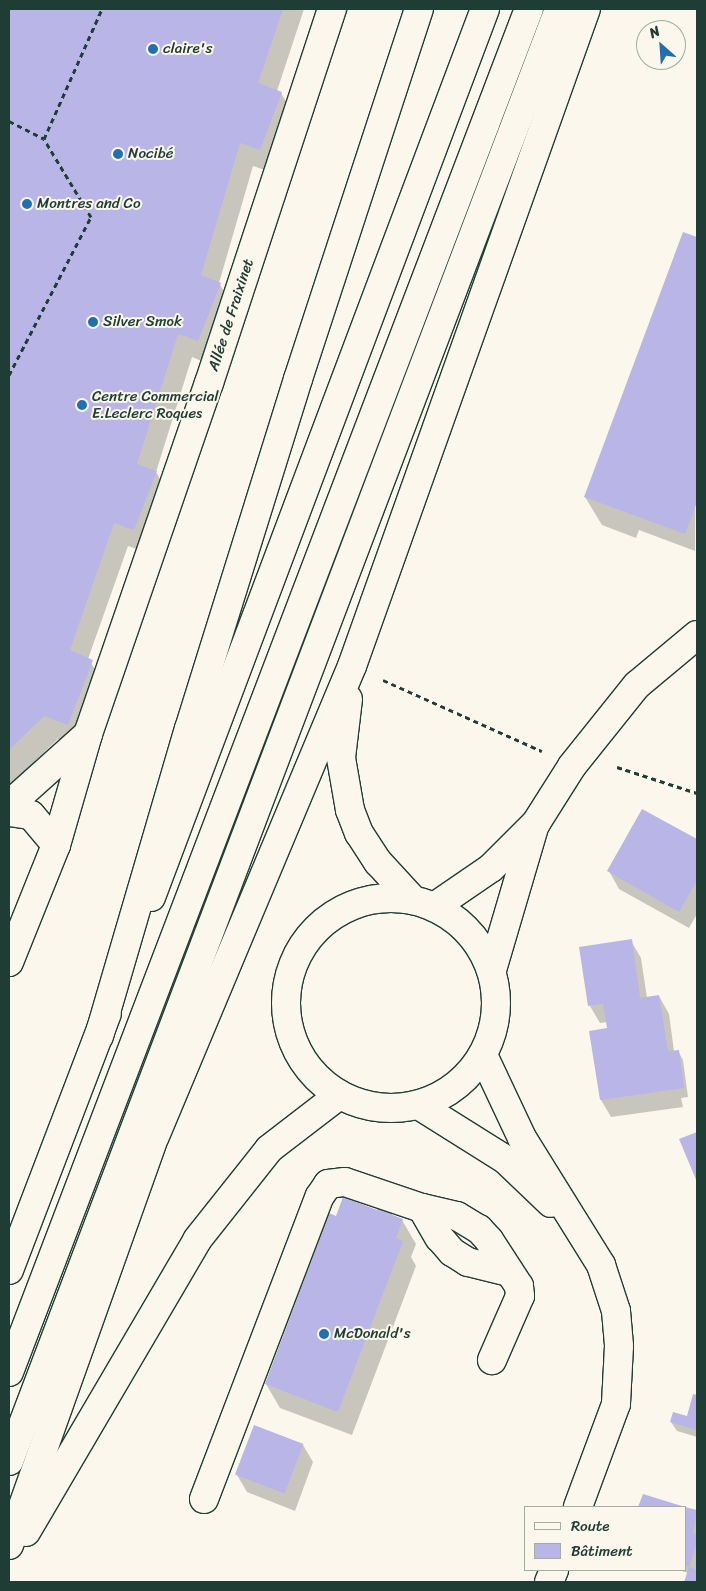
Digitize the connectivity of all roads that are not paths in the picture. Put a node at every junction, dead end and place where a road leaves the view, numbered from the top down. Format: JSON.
{"nodes":[{"id":1,"x":332,"y":9,"type":"edge"},
{"id":2,"x":419,"y":9,"type":"edge"},
{"id":3,"x":485,"y":9,"type":"edge"},
{"id":4,"x":529,"y":9,"type":"edge"},
{"id":5,"x":559,"y":9,"type":"edge"},
{"id":6,"x":586,"y":9,"type":"edge"},
{"id":7,"x":697,"y":634,"type":"edge"},
{"id":8,"x":352,"y":666,"type":"junction"},
{"id":9,"x":88,"y":734,"type":"junction"},
{"id":10,"x":9,"y":805,"type":"edge"},
{"id":11,"x":9,"y":812,"type":"edge"},
{"id":12,"x":536,"y":823,"type":"junction"},
{"id":13,"x":56,"y":845,"type":"junction"},
{"id":14,"x":424,"y":903,"type":"junction"},
{"id":15,"x":9,"y":962,"type":"edge"},
{"id":16,"x":492,"y":970,"type":"junction"},
{"id":17,"x":99,"y":1036,"type":"junction"},
{"id":18,"x":483,"y":1055,"type":"junction"},
{"id":19,"x":339,"y":1095,"type":"junction"},
{"id":20,"x":420,"y":1106,"type":"junction"},
{"id":21,"x":580,"y":1232,"type":"junction"},
{"id":22,"x":9,"y":1270,"type":"edge"},
{"id":23,"x":492,"y":1360,"type":"dead end"},
{"id":24,"x":9,"y":1372,"type":"edge"},
{"id":25,"x":9,"y":1461,"type":"edge"},
{"id":26,"x":204,"y":1499,"type":"dead end"},
{"id":27,"x":578,"y":1506,"type":"edge"},
{"id":28,"x":9,"y":1545,"type":"edge"},
{"id":29,"x":9,"y":1562,"type":"edge"}],
"edges":[{"from":1,"to":9,"type":"main road","name":"Allée de Fraixinet"},
{"from":2,"to":17,"type":"main road"},
{"from":3,"to":17,"type":"main road"},
{"from":4,"to":24,"type":"main road"},
{"from":5,"to":25,"type":"main road"},
{"from":6,"to":8,"type":"main road"},
{"from":7,"to":12,"type":"main road"},
{"from":8,"to":14,"type":"main road"},
{"from":8,"to":28,"type":"main road"},
{"from":9,"to":10,"type":"main road","name":"Allée de Fraixinet"},
{"from":9,"to":13,"type":"main road","name":"Allée de Fraixinet"},
{"from":11,"to":13,"type":"main road"},
{"from":12,"to":14,"type":"main road"},
{"from":12,"to":16,"type":"main road"},
{"from":13,"to":15,"type":"main road","name":"Allée de Fraixinet"},
{"from":14,"to":16,"type":"main road"},
{"from":14,"to":19,"type":"main road"},
{"from":16,"to":18,"type":"main road"},
{"from":17,"to":22,"type":"main road"},
{"from":18,"to":20,"type":"main road"},
{"from":18,"to":21,"type":"main road"},
{"from":19,"to":20,"type":"main road"},
{"from":19,"to":29,"type":"main road"},
{"from":20,"to":21,"type":"main road"},
{"from":21,"to":27,"type":"main road"},
{"from":23,"to":26,"type":"main road"}]}
